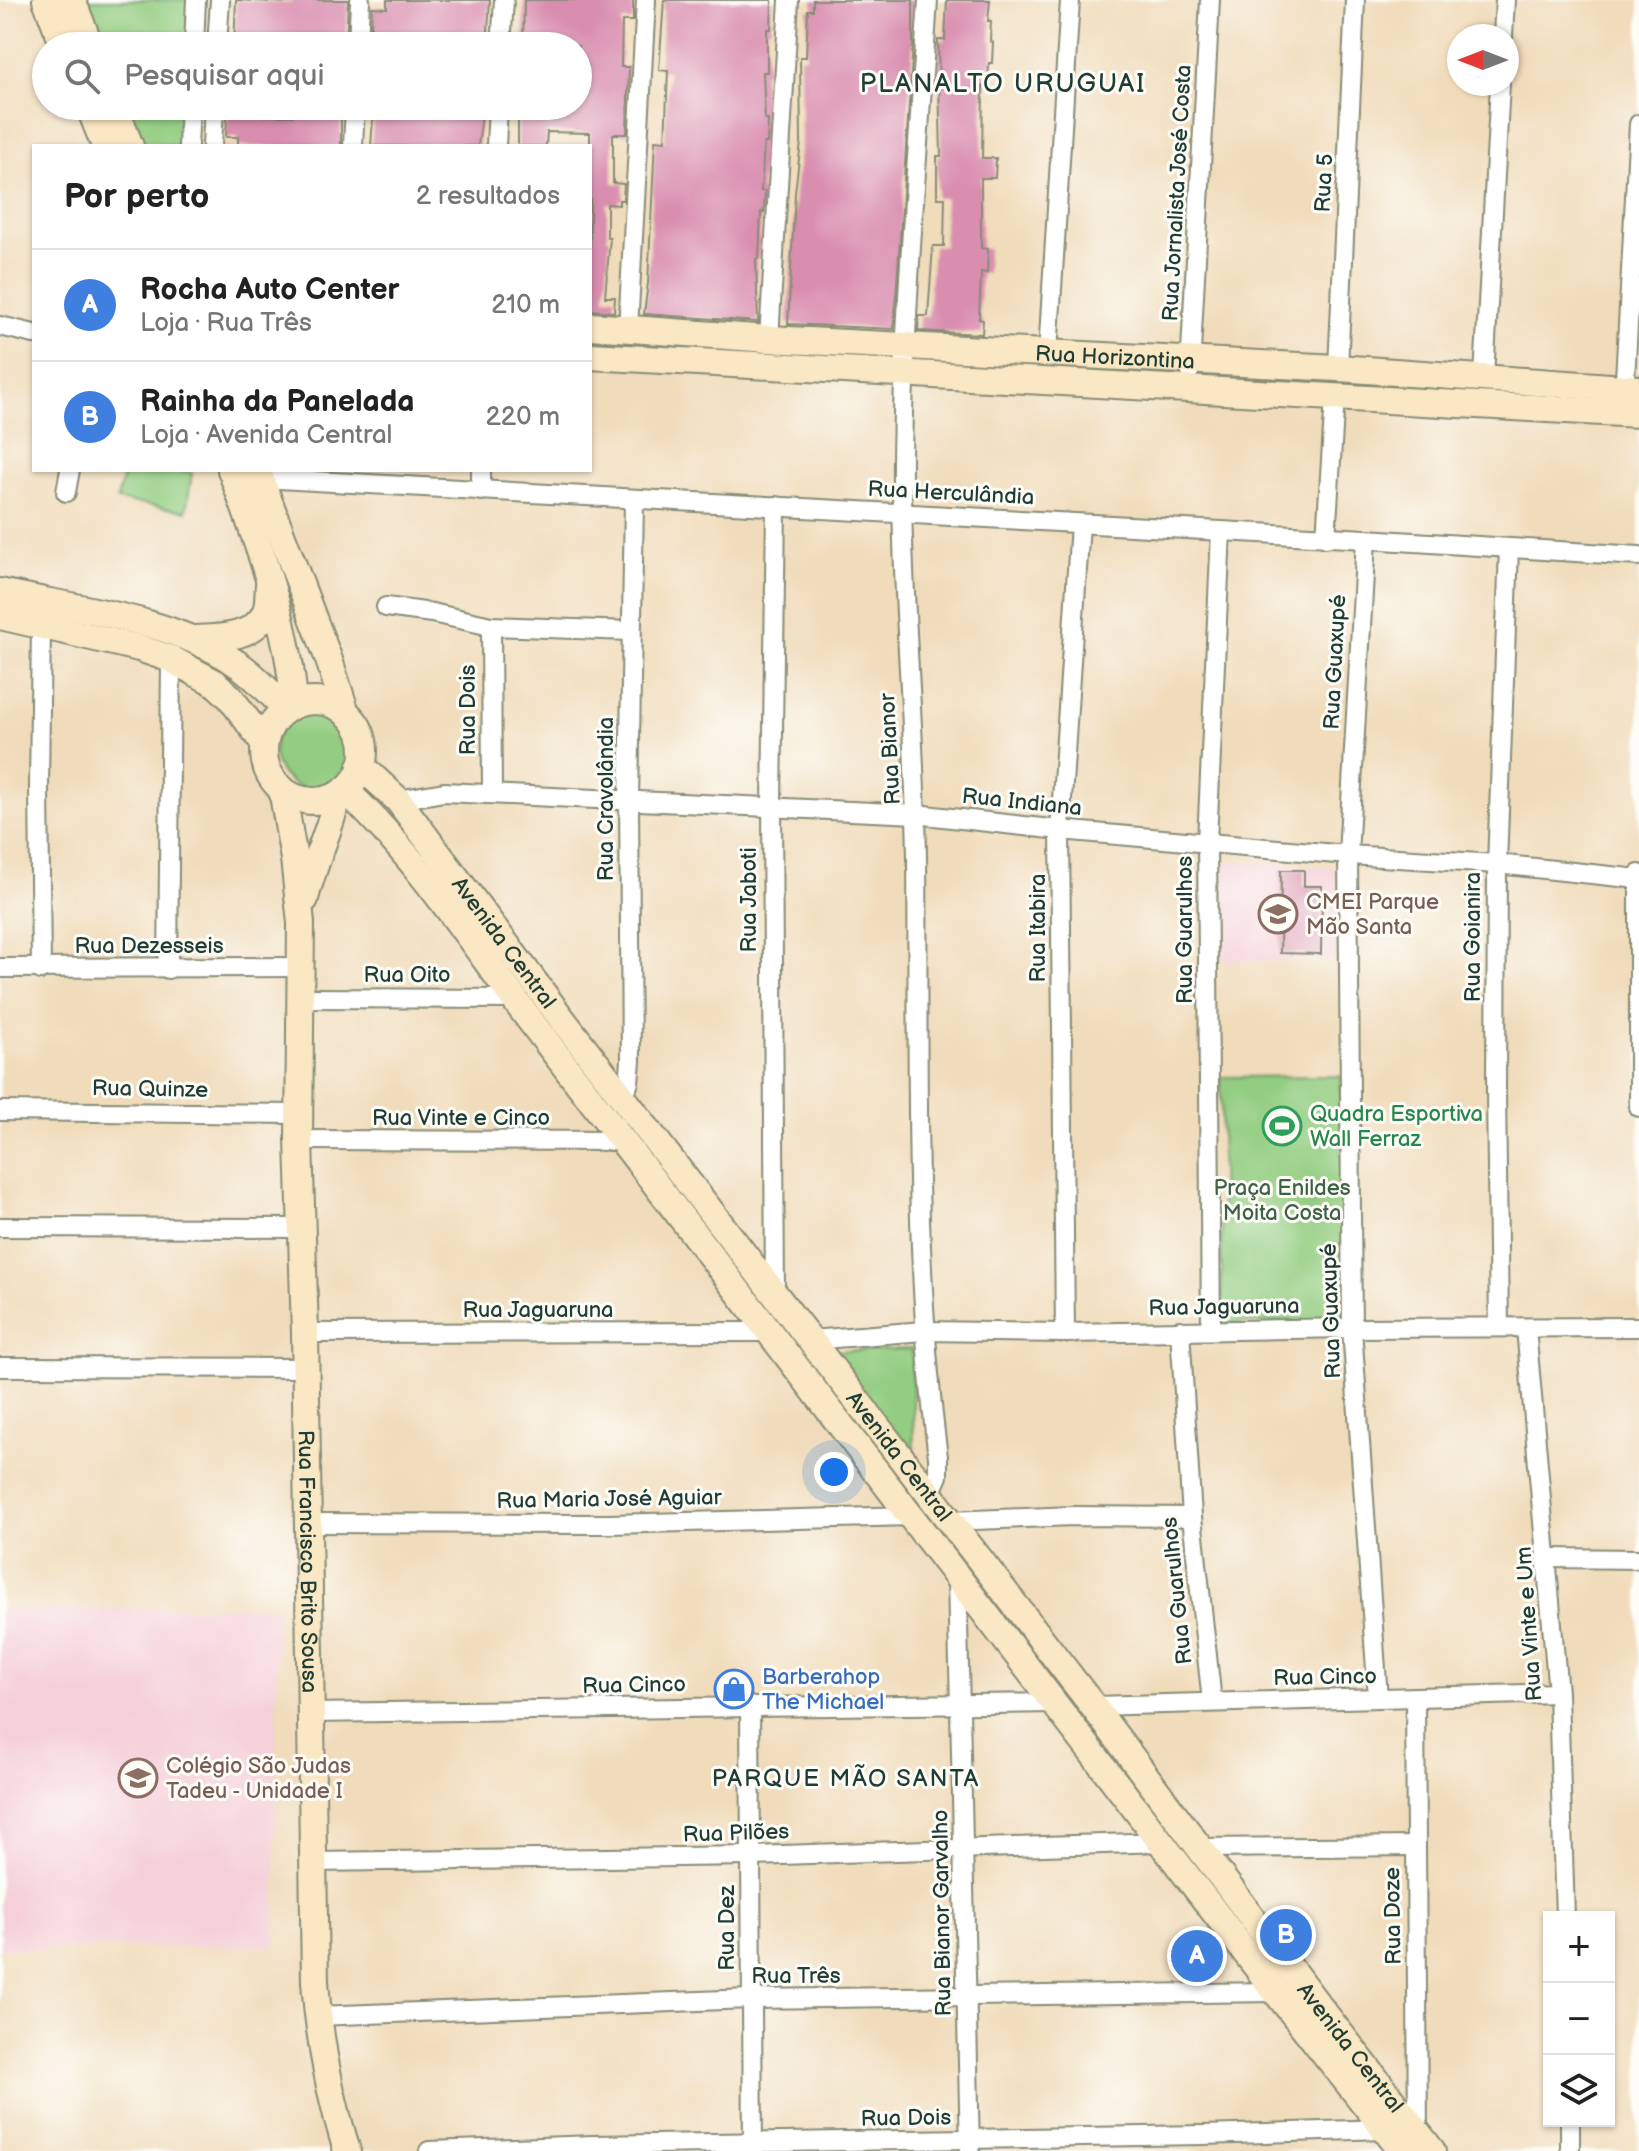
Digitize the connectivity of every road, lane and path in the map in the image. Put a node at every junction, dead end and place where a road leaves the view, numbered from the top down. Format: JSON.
{"nodes":[{"id":1,"x":46,"y":0,"type":"edge"},
{"id":2,"x":72,"y":0,"type":"edge"},
{"id":3,"x":196,"y":0,"type":"edge"},
{"id":4,"x":220,"y":0,"type":"edge"},
{"id":5,"x":360,"y":0,"type":"edge"},
{"id":6,"x":504,"y":0,"type":"edge"},
{"id":7,"x":646,"y":0,"type":"edge"},
{"id":8,"x":789,"y":0,"type":"edge"},
{"id":9,"x":928,"y":0,"type":"edge"},
{"id":10,"x":1070,"y":0,"type":"edge"},
{"id":11,"x":1210,"y":0,"type":"edge"},
{"id":12,"x":1355,"y":0,"type":"edge"},
{"id":13,"x":1505,"y":0,"type":"edge"},
{"id":14,"x":1504,"y":24,"type":"edge"},
{"id":15,"x":59,"y":32,"type":"edge"},
{"id":16,"x":85,"y":32,"type":"edge"},
{"id":17,"x":195,"y":32,"type":"edge"},
{"id":18,"x":218,"y":32,"type":"edge"},
{"id":19,"x":359,"y":32,"type":"edge"},
{"id":20,"x":502,"y":32,"type":"edge"},
{"id":21,"x":1499,"y":96,"type":"edge"},
{"id":22,"x":95,"y":120,"type":"edge"},
{"id":23,"x":120,"y":120,"type":"edge"},
{"id":24,"x":189,"y":120,"type":"edge"},
{"id":25,"x":213,"y":120,"type":"edge"},
{"id":26,"x":354,"y":120,"type":"edge"},
{"id":27,"x":497,"y":120,"type":"edge"},
{"id":28,"x":1639,"y":124,"type":"edge"},
{"id":29,"x":104,"y":144,"type":"edge"},
{"id":30,"x":129,"y":144,"type":"edge"},
{"id":31,"x":188,"y":144,"type":"edge"},
{"id":32,"x":212,"y":144,"type":"edge"},
{"id":33,"x":353,"y":144,"type":"edge"},
{"id":34,"x":496,"y":144,"type":"edge"},
{"id":35,"x":0,"y":326,"type":"edge"},
{"id":36,"x":592,"y":326,"type":"edge"},
{"id":37,"x":628,"y":329,"type":"junction"},
{"id":38,"x":32,"y":334,"type":"edge"},
{"id":39,"x":769,"y":339,"type":"junction"},
{"id":40,"x":906,"y":346,"type":"junction"},
{"id":41,"x":1048,"y":353,"type":"junction"},
{"id":42,"x":592,"y":356,"type":"edge"},
{"id":43,"x":1191,"y":360,"type":"junction"},
{"id":44,"x":1338,"y":368,"type":"junction"},
{"id":45,"x":905,"y":373,"type":"junction"},
{"id":46,"x":1484,"y":377,"type":"junction"},
{"id":47,"x":1189,"y":389,"type":"junction"},
{"id":48,"x":1335,"y":397,"type":"junction"},
{"id":49,"x":1632,"y":401,"type":"edge"},
{"id":50,"x":70,"y":472,"type":"edge"},
{"id":51,"x":232,"y":472,"type":"edge"},
{"id":52,"x":481,"y":472,"type":"edge"},
{"id":53,"x":258,"y":474,"type":"edge"},
{"id":54,"x":481,"y":491,"type":"junction"},
{"id":55,"x":66,"y":492,"type":"dead end"},
{"id":56,"x":634,"y":500,"type":"junction"},
{"id":57,"x":776,"y":506,"type":"junction"},
{"id":58,"x":903,"y":513,"type":"junction"},
{"id":59,"x":1080,"y":524,"type":"junction"},
{"id":60,"x":1221,"y":531,"type":"junction"},
{"id":61,"x":1326,"y":538,"type":"junction"},
{"id":62,"x":1366,"y":539,"type":"junction"},
{"id":63,"x":1509,"y":548,"type":"junction"},
{"id":64,"x":1639,"y":556,"type":"edge"},
{"id":65,"x":269,"y":585,"type":"junction"},
{"id":66,"x":0,"y":592,"type":"edge"},
{"id":67,"x":386,"y":607,"type":"dead end"},
{"id":68,"x":0,"y":616,"type":"edge"},
{"id":69,"x":41,"y":625,"type":"junction"},
{"id":70,"x":491,"y":626,"type":"junction"},
{"id":71,"x":630,"y":631,"type":"junction"},
{"id":72,"x":195,"y":639,"type":"junction"},
{"id":73,"x":171,"y":659,"type":"junction"},
{"id":74,"x":290,"y":707,"type":"junction"},
{"id":75,"x":346,"y":713,"type":"junction"},
{"id":76,"x":264,"y":743,"type":"junction"},
{"id":77,"x":361,"y":766,"type":"junction"},
{"id":78,"x":282,"y":789,"type":"junction"},
{"id":79,"x":342,"y":792,"type":"junction"},
{"id":80,"x":492,"y":794,"type":"junction"},
{"id":81,"x":398,"y":800,"type":"junction"},
{"id":82,"x":629,"y":801,"type":"junction"},
{"id":83,"x":772,"y":806,"type":"junction"},
{"id":84,"x":916,"y":814,"type":"junction"},
{"id":85,"x":1060,"y":830,"type":"junction"},
{"id":86,"x":1207,"y":842,"type":"junction"},
{"id":87,"x":1348,"y":855,"type":"junction"},
{"id":88,"x":1497,"y":864,"type":"junction"},
{"id":89,"x":1639,"y":877,"type":"edge"},
{"id":90,"x":301,"y":923,"type":"junction"},
{"id":91,"x":299,"y":967,"type":"junction"},
{"id":92,"x":0,"y":968,"type":"edge"},
{"id":93,"x":168,"y":969,"type":"junction"},
{"id":94,"x":41,"y":970,"type":"junction"},
{"id":95,"x":300,"y":998,"type":"junction"},
{"id":96,"x":514,"y":999,"type":"junction"},
{"id":97,"x":552,"y":1028,"type":"junction"},
{"id":98,"x":624,"y":1097,"type":"junction"},
{"id":99,"x":1639,"y":1107,"type":"edge"},
{"id":100,"x":0,"y":1111,"type":"edge"},
{"id":101,"x":299,"y":1127,"type":"junction"},
{"id":102,"x":623,"y":1141,"type":"junction"},
{"id":103,"x":0,"y":1227,"type":"edge"},
{"id":104,"x":302,"y":1228,"type":"junction"},
{"id":105,"x":775,"y":1294,"type":"junction"},
{"id":106,"x":1499,"y":1327,"type":"junction"},
{"id":107,"x":1639,"y":1327,"type":"edge"},
{"id":108,"x":1352,"y":1328,"type":"junction"},
{"id":109,"x":1526,"y":1328,"type":"junction"},
{"id":110,"x":1180,"y":1330,"type":"junction"},
{"id":111,"x":1211,"y":1330,"type":"junction"},
{"id":112,"x":924,"y":1331,"type":"junction"},
{"id":113,"x":771,"y":1332,"type":"junction"},
{"id":114,"x":305,"y":1333,"type":"junction"},
{"id":115,"x":1065,"y":1333,"type":"junction"},
{"id":116,"x":810,"y":1340,"type":"junction"},
{"id":117,"x":0,"y":1367,"type":"edge"},
{"id":118,"x":305,"y":1368,"type":"junction"},
{"id":119,"x":930,"y":1494,"type":"junction"},
{"id":120,"x":912,"y":1516,"type":"junction"},
{"id":121,"x":1192,"y":1517,"type":"junction"},
{"id":122,"x":950,"y":1521,"type":"junction"},
{"id":123,"x":306,"y":1523,"type":"junction"},
{"id":124,"x":1548,"y":1558,"type":"junction"},
{"id":125,"x":1639,"y":1559,"type":"edge"},
{"id":126,"x":957,"y":1577,"type":"junction"},
{"id":127,"x":1558,"y":1693,"type":"junction"},
{"id":128,"x":1415,"y":1697,"type":"junction"},
{"id":129,"x":1378,"y":1698,"type":"junction"},
{"id":130,"x":1212,"y":1702,"type":"junction"},
{"id":131,"x":1055,"y":1703,"type":"junction"},
{"id":132,"x":750,"y":1706,"type":"junction"},
{"id":133,"x":959,"y":1706,"type":"junction"},
{"id":134,"x":1093,"y":1706,"type":"junction"},
{"id":135,"x":309,"y":1713,"type":"junction"},
{"id":136,"x":1162,"y":1842,"type":"junction"},
{"id":137,"x":1416,"y":1846,"type":"junction"},
{"id":138,"x":965,"y":1848,"type":"junction"},
{"id":139,"x":1199,"y":1848,"type":"junction"},
{"id":140,"x":751,"y":1856,"type":"junction"},
{"id":141,"x":312,"y":1862,"type":"junction"},
{"id":142,"x":1565,"y":1911,"type":"edge"},
{"id":143,"x":1276,"y":1992,"type":"junction"},
{"id":144,"x":967,"y":1998,"type":"junction"},
{"id":145,"x":750,"y":1999,"type":"junction"},
{"id":146,"x":317,"y":2016,"type":"junction"},
{"id":147,"x":1332,"y":2044,"type":"junction"},
{"id":148,"x":1570,"y":2127,"type":"edge"},
{"id":149,"x":1385,"y":2129,"type":"junction"},
{"id":150,"x":1417,"y":2145,"type":"edge"},
{"id":151,"x":970,"y":2146,"type":"edge"},
{"id":152,"x":753,"y":2147,"type":"edge"},
{"id":153,"x":347,"y":2151,"type":"edge"},
{"id":154,"x":429,"y":2151,"type":"edge"},
{"id":155,"x":1570,"y":2151,"type":"edge"}],
"edges":[{"from":1,"to":15,"type":"main road"},
{"from":2,"to":16,"type":"main road"},
{"from":3,"to":17,"type":"street"},
{"from":4,"to":18,"type":"street"},
{"from":5,"to":19,"type":"street"},
{"from":6,"to":20,"type":"street"},
{"from":7,"to":37,"type":"street"},
{"from":8,"to":39,"type":"street"},
{"from":9,"to":40,"type":"street","name":"Rua Bianor"},
{"from":10,"to":41,"type":"street"},
{"from":11,"to":43,"type":"street","name":"Rua Jornalista José Costa"},
{"from":12,"to":44,"type":"street","name":"Rua 5"},
{"from":13,"to":14,"type":"street"},
{"from":21,"to":46,"type":"street"},
{"from":22,"to":29,"type":"main road"},
{"from":23,"to":30,"type":"main road"},
{"from":24,"to":31,"type":"street"},
{"from":25,"to":32,"type":"street"},
{"from":26,"to":33,"type":"street"},
{"from":27,"to":34,"type":"street"},
{"from":28,"to":49,"type":"street"},
{"from":35,"to":38,"type":"street"},
{"from":36,"to":37,"type":"main road","name":"Rua Horizontina"},
{"from":37,"to":39,"type":"main road","name":"Rua Horizontina"},
{"from":39,"to":40,"type":"main road","name":"Rua Horizontina"},
{"from":40,"to":41,"type":"main road","name":"Rua Horizontina"},
{"from":40,"to":45,"type":"street","name":"Rua Bianor"},
{"from":41,"to":43,"type":"main road","name":"Rua Horizontina"},
{"from":42,"to":45,"type":"main road","name":"Rua Horizontina"},
{"from":43,"to":44,"type":"main road","name":"Rua Horizontina"},
{"from":43,"to":47,"type":"street","name":"Rua Jornalista José Costa"},
{"from":44,"to":46,"type":"main road","name":"Rua Horizontina"},
{"from":45,"to":47,"type":"main road","name":"Rua Horizontina"},
{"from":45,"to":58,"type":"street","name":"Rua Bianor"},
{"from":46,"to":49,"type":"main road","name":"Rua Horizontina"},
{"from":47,"to":48,"type":"main road","name":"Rua Horizontina"},
{"from":48,"to":49,"type":"main road","name":"Rua Horizontina"},
{"from":48,"to":61,"type":"street"},
{"from":50,"to":55,"type":"street"},
{"from":51,"to":65,"type":"main road"},
{"from":52,"to":54,"type":"street"},
{"from":53,"to":54,"type":"street","name":"Rua Herculândia"},
{"from":53,"to":75,"type":"main road"},
{"from":54,"to":56,"type":"street","name":"Rua Herculândia"},
{"from":56,"to":57,"type":"street","name":"Rua Herculândia"},
{"from":56,"to":71,"type":"street","name":"Rua Cravolândia"},
{"from":57,"to":58,"type":"street","name":"Rua Herculândia"},
{"from":57,"to":83,"type":"street","name":"Rua Jaboti"},
{"from":58,"to":59,"type":"street","name":"Rua Herculândia"},
{"from":58,"to":84,"type":"street","name":"Rua Bianor"},
{"from":59,"to":60,"type":"street","name":"Rua Herculândia"},
{"from":59,"to":85,"type":"street","name":"Rua Itabira"},
{"from":60,"to":61,"type":"street","name":"Rua Herculândia"},
{"from":60,"to":86,"type":"street","name":"Rua Guarulhos"},
{"from":61,"to":62,"type":"street","name":"Rua Herculândia"},
{"from":62,"to":63,"type":"street","name":"Rua Herculândia"},
{"from":62,"to":87,"type":"street","name":"Rua Guaxupé"},
{"from":63,"to":64,"type":"street","name":"Rua Herculândia"},
{"from":63,"to":88,"type":"street","name":"Rua Goianira"},
{"from":65,"to":72,"type":"main road"},
{"from":65,"to":74,"type":"main road"},
{"from":66,"to":72,"type":"main road"},
{"from":67,"to":70,"type":"street"},
{"from":68,"to":69,"type":"main road"},
{"from":69,"to":73,"type":"main road"},
{"from":69,"to":94,"type":"street"},
{"from":70,"to":71,"type":"street"},
{"from":70,"to":80,"type":"street","name":"Rua Dois"},
{"from":71,"to":82,"type":"street","name":"Rua Cravolândia"},
{"from":72,"to":74,"type":"main road"},
{"from":73,"to":76,"type":"main road"},
{"from":73,"to":93,"type":"street"},
{"from":74,"to":75,"type":"main road"},
{"from":74,"to":76,"type":"main road"},
{"from":75,"to":77,"type":"main road"},
{"from":76,"to":78,"type":"main road"},
{"from":77,"to":79,"type":"main road"},
{"from":77,"to":81,"type":"main road","name":"Avenida Central"},
{"from":78,"to":79,"type":"main road"},
{"from":78,"to":90,"type":"main road"},
{"from":79,"to":90,"type":"main road"},
{"from":79,"to":96,"type":"main road","name":"Avenida Central"},
{"from":80,"to":81,"type":"street","name":"Rua Indiana"},
{"from":80,"to":82,"type":"street","name":"Rua Indiana"},
{"from":81,"to":97,"type":"main road","name":"Avenida Central"},
{"from":82,"to":83,"type":"street","name":"Rua Indiana"},
{"from":82,"to":98,"type":"street","name":"Rua Cravolândia"},
{"from":83,"to":84,"type":"street","name":"Rua Indiana"},
{"from":83,"to":105,"type":"street","name":"Rua Jaboti"},
{"from":84,"to":85,"type":"street","name":"Rua Indiana"},
{"from":84,"to":112,"type":"street","name":"Rua Bianor"},
{"from":85,"to":86,"type":"street","name":"Rua Indiana"},
{"from":85,"to":115,"type":"street","name":"Rua Itabira"},
{"from":86,"to":87,"type":"street","name":"Rua Indiana"},
{"from":86,"to":111,"type":"street","name":"Rua Guarulhos"},
{"from":87,"to":88,"type":"street","name":"Rua Indiana"},
{"from":87,"to":108,"type":"street","name":"Rua Guaxupé"},
{"from":88,"to":89,"type":"street","name":"Rua Indiana"},
{"from":88,"to":106,"type":"street","name":"Rua Goianira"},
{"from":89,"to":99,"type":"street"},
{"from":90,"to":91,"type":"main road","name":"Rua Francisco Brito Sousa"},
{"from":91,"to":93,"type":"street","name":"Rua Dezesseis"},
{"from":91,"to":95,"type":"main road","name":"Rua Francisco Brito Sousa"},
{"from":92,"to":94,"type":"street","name":"Rua Dezesseis"},
{"from":93,"to":94,"type":"street","name":"Rua Dezesseis"},
{"from":95,"to":96,"type":"street","name":"Rua Oito"},
{"from":95,"to":101,"type":"main road","name":"Rua Francisco Brito Sousa"},
{"from":96,"to":97,"type":"main road","name":"Avenida Central"},
{"from":97,"to":98,"type":"main road","name":"Avenida Central"},
{"from":97,"to":102,"type":"main road","name":"Avenida Central"},
{"from":98,"to":105,"type":"main road","name":"Avenida Central"},
{"from":100,"to":101,"type":"street","name":"Rua Quinze"},
{"from":101,"to":102,"type":"street","name":"Rua Vinte e Cinco"},
{"from":101,"to":104,"type":"main road","name":"Rua Francisco Brito Sousa"},
{"from":102,"to":113,"type":"main road","name":"Avenida Central"},
{"from":103,"to":104,"type":"street"},
{"from":104,"to":114,"type":"main road","name":"Rua Francisco Brito Sousa"},
{"from":105,"to":116,"type":"main road","name":"Avenida Central"},
{"from":106,"to":108,"type":"street","name":"Rua Jaguaruna"},
{"from":106,"to":109,"type":"street","name":"Rua Jaguaruna"},
{"from":107,"to":109,"type":"street","name":"Rua Jaguaruna"},
{"from":108,"to":111,"type":"street","name":"Rua Jaguaruna"},
{"from":108,"to":129,"type":"street","name":"Rua Guaxupé"},
{"from":109,"to":124,"type":"street","name":"Rua Vinte e Um"},
{"from":110,"to":111,"type":"street","name":"Rua Jaguaruna"},
{"from":110,"to":115,"type":"street","name":"Rua Jaguaruna"},
{"from":110,"to":121,"type":"street","name":"Rua Guarulhos"},
{"from":112,"to":115,"type":"street","name":"Rua Jaguaruna"},
{"from":112,"to":116,"type":"street","name":"Rua Jaguaruna"},
{"from":112,"to":119,"type":"street","name":"Rua Bianor"},
{"from":113,"to":114,"type":"street","name":"Rua Jaguaruna"},
{"from":113,"to":120,"type":"main road","name":"Avenida Central"},
{"from":114,"to":118,"type":"main road","name":"Rua Francisco Brito Sousa"},
{"from":116,"to":119,"type":"main road","name":"Avenida Central"},
{"from":117,"to":118,"type":"street"},
{"from":118,"to":123,"type":"main road","name":"Rua Francisco Brito Sousa"},
{"from":119,"to":122,"type":"main road","name":"Avenida Central"},
{"from":120,"to":123,"type":"street","name":"Rua Maria José Aguiar"},
{"from":120,"to":126,"type":"main road","name":"Avenida Central"},
{"from":121,"to":122,"type":"street"},
{"from":121,"to":130,"type":"street","name":"Rua Guarulhos"},
{"from":122,"to":134,"type":"main road","name":"Avenida Central"},
{"from":123,"to":135,"type":"main road","name":"Rua Francisco Brito Sousa"},
{"from":124,"to":125,"type":"street"},
{"from":124,"to":127,"type":"street","name":"Rua Vinte e Um"},
{"from":126,"to":131,"type":"main road","name":"Avenida Central"},
{"from":126,"to":133,"type":"street","name":"Rua Bianor Garvalho"},
{"from":127,"to":128,"type":"street","name":"Rua Cinco"},
{"from":127,"to":142,"type":"street","name":"Rua Vinte e Um"},
{"from":128,"to":129,"type":"street","name":"Rua Cinco"},
{"from":128,"to":137,"type":"street","name":"Rua Doze"},
{"from":129,"to":130,"type":"street","name":"Rua Cinco"},
{"from":130,"to":134,"type":"street","name":"Rua Cinco"},
{"from":131,"to":133,"type":"street","name":"Rua Cinco"},
{"from":131,"to":136,"type":"main road","name":"Avenida Central"},
{"from":132,"to":133,"type":"street","name":"Rua Cinco"},
{"from":132,"to":135,"type":"street","name":"Rua Cinco"},
{"from":132,"to":140,"type":"street","name":"Rua Dez"},
{"from":133,"to":138,"type":"street","name":"Rua Bianor Garvalho"},
{"from":134,"to":139,"type":"main road","name":"Avenida Central"},
{"from":135,"to":141,"type":"main road","name":"Rua Francisco Brito Sousa"},
{"from":136,"to":138,"type":"street","name":"Rua Pilões"},
{"from":136,"to":143,"type":"main road","name":"Avenida Central"},
{"from":137,"to":139,"type":"street"},
{"from":137,"to":150,"type":"street","name":"Rua Doze"},
{"from":138,"to":140,"type":"street","name":"Rua Pilões"},
{"from":138,"to":144,"type":"street","name":"Rua Bianor Garvalho"},
{"from":139,"to":147,"type":"main road","name":"Avenida Central"},
{"from":140,"to":141,"type":"street","name":"Rua Pilões"},
{"from":140,"to":145,"type":"street","name":"Rua Dez"},
{"from":141,"to":146,"type":"main road","name":"Rua Francisco Brito Sousa"},
{"from":143,"to":144,"type":"street","name":"Rua Três"},
{"from":143,"to":147,"type":"main road","name":"Avenida Central"},
{"from":144,"to":145,"type":"street","name":"Rua Três"},
{"from":144,"to":151,"type":"street","name":"Rua Bianor Garvalho"},
{"from":145,"to":146,"type":"street","name":"Rua Três"},
{"from":145,"to":152,"type":"street","name":"Rua Dez"},
{"from":146,"to":153,"type":"main road","name":"Rua Francisco Brito Sousa"},
{"from":147,"to":149,"type":"main road","name":"Avenida Central"},
{"from":147,"to":150,"type":"main road","name":"Avenida Central"},
{"from":148,"to":155,"type":"street"},
{"from":149,"to":150,"type":"main road","name":"Avenida Central"},
{"from":149,"to":151,"type":"street","name":"Rua Dois"},
{"from":151,"to":152,"type":"street","name":"Rua Dois"},
{"from":152,"to":154,"type":"street","name":"Rua Dois"}]}
